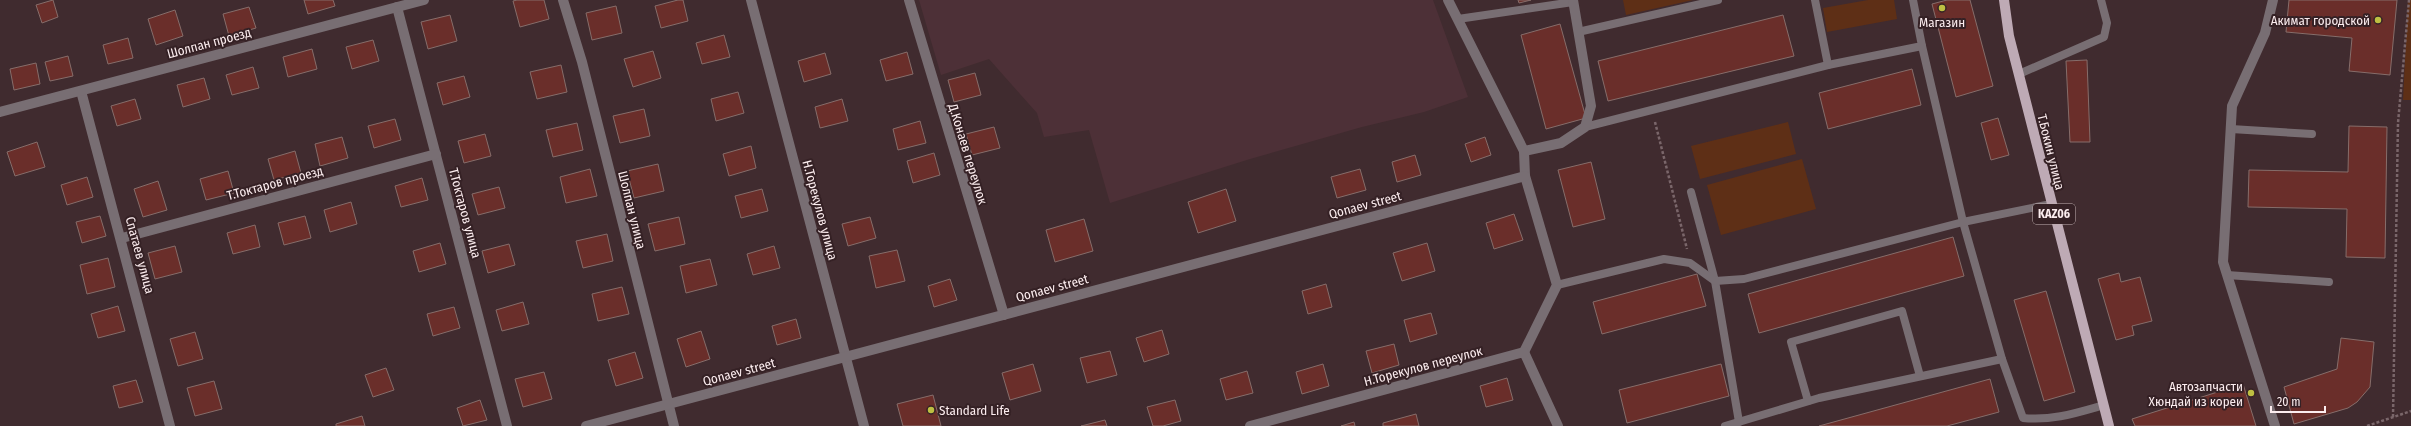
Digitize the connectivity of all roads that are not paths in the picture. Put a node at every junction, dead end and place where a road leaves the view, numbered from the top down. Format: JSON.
{"nodes":[{"id":1,"x":424,"y":0,"type":"edge"},
{"id":2,"x":563,"y":0,"type":"edge"},
{"id":3,"x":751,"y":0,"type":"edge"},
{"id":4,"x":909,"y":0,"type":"edge"},
{"id":5,"x":1448,"y":0,"type":"edge"},
{"id":6,"x":1718,"y":0,"type":"edge"},
{"id":7,"x":1815,"y":0,"type":"edge"},
{"id":8,"x":1913,"y":0,"type":"edge"},
{"id":9,"x":2004,"y":0,"type":"edge"},
{"id":10,"x":2101,"y":0,"type":"edge"},
{"id":11,"x":2273,"y":0,"type":"edge"},
{"id":12,"x":1573,"y":1,"type":"edge"},
{"id":13,"x":397,"y":7,"type":"junction"},
{"id":14,"x":1458,"y":19,"type":"junction"},
{"id":15,"x":1578,"y":32,"type":"junction"},
{"id":16,"x":1922,"y":46,"type":"junction"},
{"id":17,"x":1828,"y":65,"type":"junction"},
{"id":18,"x":2019,"y":74,"type":"junction"},
{"id":19,"x":81,"y":91,"type":"junction"},
{"id":20,"x":0,"y":112,"type":"edge"},
{"id":21,"x":1585,"y":127,"type":"junction"},
{"id":22,"x":2231,"y":129,"type":"junction"},
{"id":23,"x":2312,"y":134,"type":"dead end"},
{"id":24,"x":1524,"y":151,"type":"junction"},
{"id":25,"x":436,"y":154,"type":"junction"},
{"id":26,"x":1525,"y":176,"type":"junction"},
{"id":27,"x":1691,"y":192,"type":"dead end"},
{"id":28,"x":2051,"y":204,"type":"junction"},
{"id":29,"x":1963,"y":222,"type":"junction"},
{"id":30,"x":122,"y":238,"type":"junction"},
{"id":31,"x":2227,"y":275,"type":"junction"},
{"id":32,"x":1715,"y":281,"type":"junction"},
{"id":33,"x":2329,"y":282,"type":"dead end"},
{"id":34,"x":1557,"y":285,"type":"junction"},
{"id":35,"x":1004,"y":315,"type":"junction"},
{"id":36,"x":1524,"y":352,"type":"junction"},
{"id":37,"x":846,"y":357,"type":"junction"},
{"id":38,"x":2002,"y":359,"type":"junction"},
{"id":39,"x":1920,"y":376,"type":"junction"},
{"id":40,"x":1808,"y":401,"type":"junction"},
{"id":41,"x":668,"y":404,"type":"junction"},
{"id":42,"x":2104,"y":405,"type":"junction"},
{"id":43,"x":1739,"y":422,"type":"junction"},
{"id":44,"x":170,"y":426,"type":"edge"},
{"id":45,"x":507,"y":426,"type":"edge"},
{"id":46,"x":586,"y":426,"type":"edge"},
{"id":47,"x":674,"y":426,"type":"edge"},
{"id":48,"x":864,"y":426,"type":"edge"},
{"id":49,"x":1250,"y":426,"type":"edge"},
{"id":50,"x":1558,"y":426,"type":"edge"},
{"id":51,"x":1725,"y":426,"type":"edge"},
{"id":52,"x":2109,"y":426,"type":"edge"},
{"id":53,"x":2275,"y":426,"type":"edge"}],
"edges":[{"from":1,"to":13,"type":"street","name":"Шолпан проезд"},
{"from":2,"to":41,"type":"street","name":"Шолпан улица"},
{"from":3,"to":37,"type":"street","name":"Н.Торекулов улица"},
{"from":4,"to":35,"type":"street","name":"Д.Конаев переулок"},
{"from":5,"to":14,"type":"street"},
{"from":6,"to":15,"type":"lane"},
{"from":7,"to":17,"type":"lane"},
{"from":8,"to":16,"type":"lane"},
{"from":9,"to":18,"type":"main road","name":"Т.Бокин улица","number":"KАZ06"},
{"from":10,"to":18,"type":"lane"},
{"from":11,"to":22,"type":"street"},
{"from":12,"to":14,"type":"lane"},
{"from":12,"to":15,"type":"street"},
{"from":13,"to":19,"type":"street","name":"Шолпан проезд"},
{"from":13,"to":25,"type":"street","name":"Т.Токтаров улица"},
{"from":14,"to":24,"type":"street"},
{"from":15,"to":21,"type":"street"},
{"from":16,"to":17,"type":"lane"},
{"from":16,"to":29,"type":"lane"},
{"from":17,"to":21,"type":"lane"},
{"from":18,"to":28,"type":"main road","name":"Т.Бокин улица","number":"KАZ06"},
{"from":19,"to":20,"type":"street","name":"Шолпан проезд"},
{"from":19,"to":30,"type":"street","name":"Спатаев улица"},
{"from":21,"to":24,"type":"street"},
{"from":22,"to":23,"type":"lane"},
{"from":22,"to":31,"type":"street"},
{"from":24,"to":26,"type":"street"},
{"from":25,"to":30,"type":"street","name":"Т.Токтаров проезд"},
{"from":25,"to":45,"type":"street","name":"Т.Токтаров улица"},
{"from":26,"to":34,"type":"street"},
{"from":26,"to":35,"type":"street","name":"Qonaev street"},
{"from":27,"to":32,"type":"lane"},
{"from":28,"to":29,"type":"lane"},
{"from":28,"to":42,"type":"main road","name":"Т.Бокин улица","number":"KАZ06"},
{"from":29,"to":32,"type":"lane"},
{"from":29,"to":38,"type":"lane"},
{"from":30,"to":44,"type":"street","name":"Спатаев улица"},
{"from":31,"to":33,"type":"lane"},
{"from":31,"to":53,"type":"street"},
{"from":32,"to":34,"type":"lane"},
{"from":32,"to":43,"type":"lane"},
{"from":34,"to":36,"type":"street"},
{"from":35,"to":37,"type":"street","name":"Qonaev street"},
{"from":36,"to":49,"type":"street","name":"Н.Торекулов переулок"},
{"from":36,"to":50,"type":"street"},
{"from":37,"to":41,"type":"street","name":"Qonaev street"},
{"from":37,"to":48,"type":"street","name":"Н.Торекулов улица"},
{"from":38,"to":39,"type":"lane"},
{"from":38,"to":42,"type":"lane"},
{"from":39,"to":40,"type":"lane"},
{"from":39,"to":40,"type":"lane"},
{"from":40,"to":43,"type":"lane"},
{"from":41,"to":46,"type":"street","name":"Qonaev street"},
{"from":41,"to":47,"type":"street","name":"Шолпан улица"},
{"from":42,"to":52,"type":"main road","name":"Т.Бокин улица","number":"KАZ06"},
{"from":43,"to":51,"type":"lane"}]}
